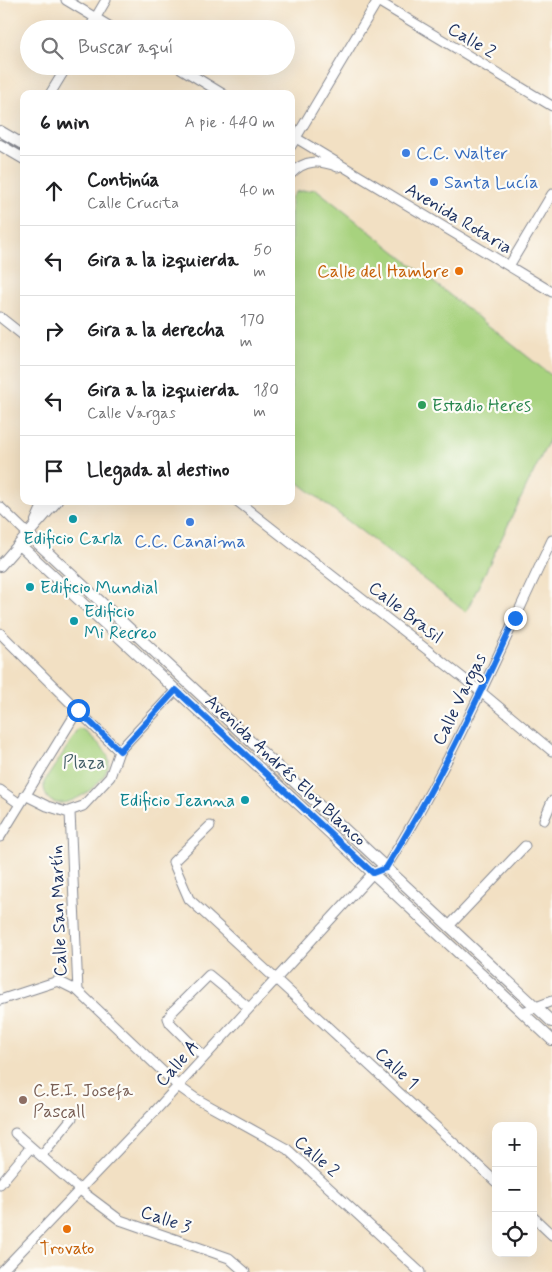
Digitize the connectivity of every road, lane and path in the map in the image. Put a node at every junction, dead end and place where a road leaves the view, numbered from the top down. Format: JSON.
{"nodes":[{"id":1,"x":66,"y":0,"type":"edge"},
{"id":2,"x":106,"y":0,"type":"edge"},
{"id":3,"x":377,"y":0,"type":"edge"},
{"id":4,"x":95,"y":18,"type":"junction"},
{"id":5,"x":98,"y":20,"type":"edge"},
{"id":6,"x":62,"y":75,"type":"edge"},
{"id":7,"x":192,"y":75,"type":"edge"},
{"id":8,"x":52,"y":90,"type":"edge"},
{"id":9,"x":216,"y":90,"type":"edge"},
{"id":10,"x":552,"y":106,"type":"edge"},
{"id":11,"x":0,"y":131,"type":"edge"},
{"id":12,"x":295,"y":134,"type":"edge"},
{"id":13,"x":295,"y":137,"type":"edge"},
{"id":14,"x":20,"y":141,"type":"edge"},
{"id":15,"x":0,"y":145,"type":"edge"},
{"id":16,"x":19,"y":156,"type":"edge"},
{"id":17,"x":295,"y":171,"type":"edge"},
{"id":18,"x":350,"y":171,"type":"junction"},
{"id":19,"x":552,"y":194,"type":"edge"},
{"id":20,"x":509,"y":266,"type":"junction"},
{"id":21,"x":552,"y":292,"type":"edge"},
{"id":22,"x":0,"y":317,"type":"edge"},
{"id":23,"x":20,"y":333,"type":"edge"},
{"id":24,"x":43,"y":505,"type":"edge"},
{"id":25,"x":54,"y":505,"type":"edge"},
{"id":26,"x":242,"y":505,"type":"edge"},
{"id":27,"x":0,"y":507,"type":"edge"},
{"id":28,"x":28,"y":535,"type":"junction"},
{"id":29,"x":552,"y":540,"type":"edge"},
{"id":30,"x":20,"y":544,"type":"junction"},
{"id":31,"x":0,"y":566,"type":"edge"},
{"id":32,"x":0,"y":633,"type":"edge"},
{"id":33,"x":176,"y":690,"type":"junction"},
{"id":34,"x":481,"y":692,"type":"junction"},
{"id":35,"x":78,"y":710,"type":"junction"},
{"id":36,"x":120,"y":751,"type":"junction"},
{"id":37,"x":552,"y":751,"type":"edge"},
{"id":38,"x":0,"y":790,"type":"edge"},
{"id":39,"x":25,"y":795,"type":"junction"},
{"id":40,"x":552,"y":801,"type":"edge"},
{"id":41,"x":20,"y":804,"type":"junction"},
{"id":42,"x":70,"y":812,"type":"junction"},
{"id":43,"x":544,"y":820,"type":"dead end"},
{"id":44,"x":210,"y":826,"type":"dead end"},
{"id":45,"x":0,"y":837,"type":"edge"},
{"id":46,"x":525,"y":846,"type":"dead end"},
{"id":47,"x":386,"y":868,"type":"junction"},
{"id":48,"x":373,"y":873,"type":"junction"},
{"id":49,"x":449,"y":926,"type":"junction"},
{"id":50,"x":276,"y":978,"type":"junction"},
{"id":51,"x":78,"y":991,"type":"junction"},
{"id":52,"x":0,"y":1000,"type":"edge"},
{"id":53,"x":552,"y":1001,"type":"edge"},
{"id":54,"x":536,"y":1007,"type":"junction"},
{"id":55,"x":249,"y":1008,"type":"junction"},
{"id":56,"x":523,"y":1012,"type":"junction"},
{"id":57,"x":552,"y":1022,"type":"edge"},
{"id":58,"x":552,"y":1040,"type":"edge"},
{"id":59,"x":204,"y":1057,"type":"junction"},
{"id":60,"x":178,"y":1086,"type":"junction"},
{"id":61,"x":72,"y":1118,"type":"dead end"},
{"id":62,"x":15,"y":1133,"type":"dead end"},
{"id":63,"x":31,"y":1147,"type":"junction"},
{"id":64,"x":41,"y":1156,"type":"junction"},
{"id":65,"x":492,"y":1178,"type":"edge"},
{"id":66,"x":0,"y":1184,"type":"edge"},
{"id":67,"x":80,"y":1190,"type":"junction"},
{"id":68,"x":537,"y":1221,"type":"edge"},
{"id":69,"x":552,"y":1235,"type":"edge"},
{"id":70,"x":2,"y":1272,"type":"edge"},
{"id":71,"x":245,"y":1272,"type":"edge"},
{"id":72,"x":420,"y":1272,"type":"edge"}],
"edges":[{"from":1,"to":4,"type":"street"},
{"from":2,"to":4,"type":"street"},
{"from":3,"to":10,"type":"street","name":"Calle 2"},
{"from":3,"to":12,"type":"street"},
{"from":4,"to":5,"type":"street"},
{"from":6,"to":8,"type":"street"},
{"from":7,"to":9,"type":"street"},
{"from":11,"to":14,"type":"street"},
{"from":13,"to":18,"type":"street","name":"Avenida Rotaria"},
{"from":15,"to":16,"type":"street"},
{"from":17,"to":18,"type":"street","name":"Avenida Rotaria"},
{"from":18,"to":20,"type":"street","name":"Avenida Rotaria"},
{"from":19,"to":20,"type":"street"},
{"from":20,"to":21,"type":"street","name":"Avenida Rotaria"},
{"from":22,"to":23,"type":"street"},
{"from":24,"to":28,"type":"street"},
{"from":25,"to":28,"type":"street"},
{"from":26,"to":34,"type":"street","name":"Calle Brasil"},
{"from":27,"to":28,"type":"street"},
{"from":28,"to":30,"type":"street"},
{"from":28,"to":47,"type":"street","name":"Avenida Andrés Eloy Blanco"},
{"from":29,"to":34,"type":"street","name":"Calle Vargas"},
{"from":30,"to":31,"type":"street"},
{"from":30,"to":33,"type":"street","name":"Avenida Andrés Eloy Blanco"},
{"from":32,"to":35,"type":"street"},
{"from":33,"to":36,"type":"street"},
{"from":33,"to":48,"type":"street","name":"Avenida Andrés Eloy Blanco"},
{"from":34,"to":37,"type":"street","name":"Calle Brasil"},
{"from":34,"to":47,"type":"street","name":"Calle Vargas"},
{"from":35,"to":36,"type":"street"},
{"from":35,"to":39,"type":"street"},
{"from":36,"to":42,"type":"street"},
{"from":38,"to":41,"type":"street"},
{"from":39,"to":41,"type":"street"},
{"from":39,"to":42,"type":"street"},
{"from":40,"to":43,"type":"street"},
{"from":41,"to":45,"type":"street"},
{"from":42,"to":51,"type":"street","name":"Calle San Martín"},
{"from":44,"to":50,"type":"street","name":"Calle 1"},
{"from":46,"to":49,"type":"street"},
{"from":47,"to":48,"type":"street"},
{"from":47,"to":49,"type":"street","name":"Avenida Andrés Eloy Blanco"},
{"from":48,"to":50,"type":"street","name":"Calle A"},
{"from":48,"to":56,"type":"street","name":"Avenida Andrés Eloy Blanco"},
{"from":49,"to":54,"type":"street","name":"Avenida Andrés Eloy Blanco"},
{"from":50,"to":55,"type":"street","name":"Calle A"},
{"from":50,"to":65,"type":"street","name":"Calle 1"},
{"from":51,"to":52,"type":"street"},
{"from":51,"to":60,"type":"street","name":"Calle San Martín"},
{"from":53,"to":54,"type":"street"},
{"from":54,"to":56,"type":"street"},
{"from":54,"to":57,"type":"street","name":"Avenida Andrés Eloy Blanco"},
{"from":55,"to":59,"type":"street","name":"Calle A"},
{"from":55,"to":59,"type":"street"},
{"from":56,"to":58,"type":"street","name":"Avenida Andrés Eloy Blanco"},
{"from":59,"to":60,"type":"street","name":"Calle A"},
{"from":60,"to":67,"type":"street","name":"Calle A"},
{"from":60,"to":72,"type":"street","name":"Calle 2"},
{"from":61,"to":64,"type":"street"},
{"from":62,"to":63,"type":"street","name":"Calle 3"},
{"from":63,"to":64,"type":"street","name":"Calle 3"},
{"from":63,"to":66,"type":"street"},
{"from":64,"to":67,"type":"street","name":"Calle 3"},
{"from":67,"to":70,"type":"street","name":"Calle A"},
{"from":67,"to":71,"type":"street","name":"Calle 3"},
{"from":68,"to":69,"type":"street"}]}
